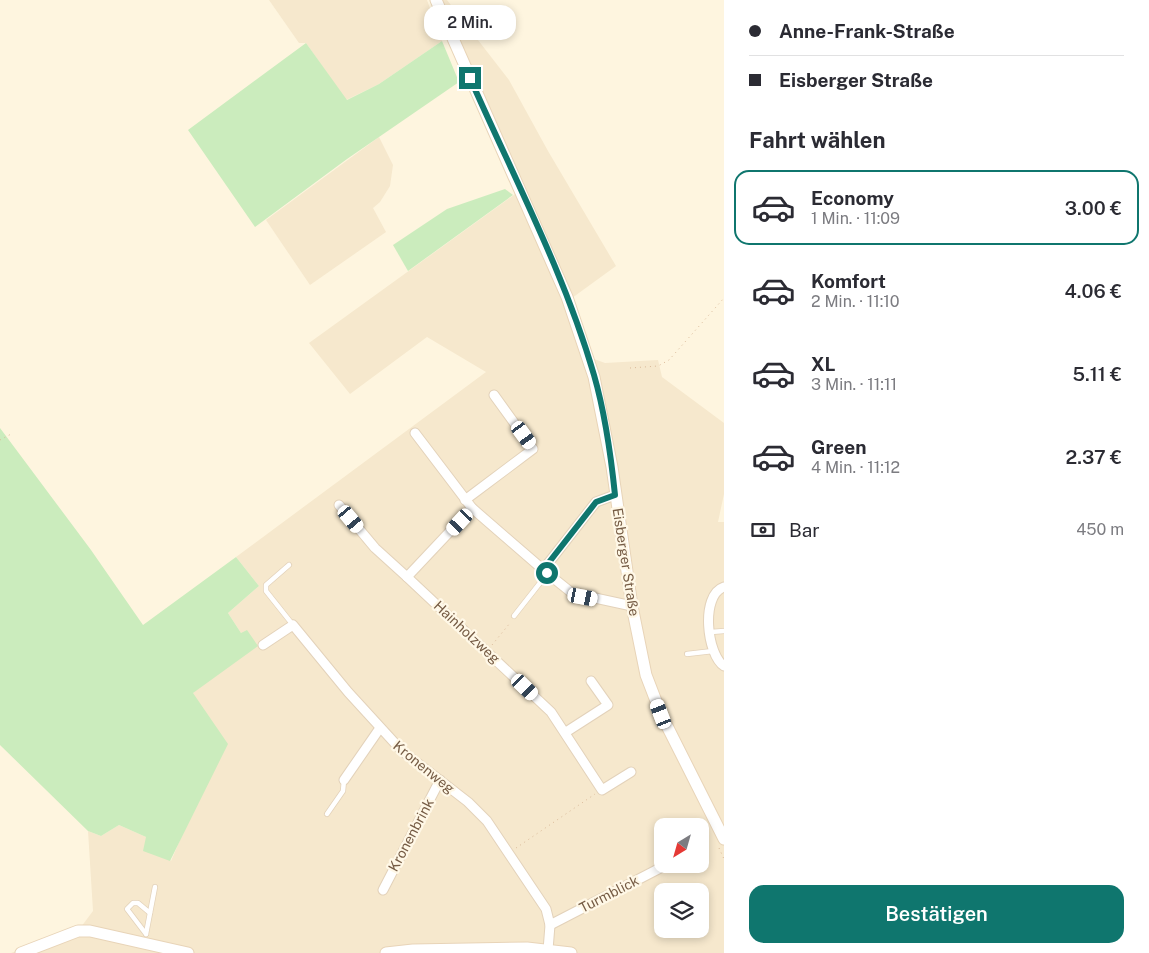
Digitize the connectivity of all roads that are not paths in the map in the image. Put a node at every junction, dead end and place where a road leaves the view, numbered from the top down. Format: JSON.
{"nodes":[{"id":1,"x":436,"y":0,"type":"edge"},
{"id":2,"x":494,"y":395,"type":"dead end"},
{"id":3,"x":415,"y":433,"type":"dead end"},
{"id":4,"x":615,"y":495,"type":"junction"},
{"id":5,"x":465,"y":500,"type":"junction"},
{"id":6,"x":339,"y":505,"type":"dead end"},
{"id":7,"x":472,"y":508,"type":"junction"},
{"id":8,"x":290,"y":564,"type":"dead end"},
{"id":9,"x":545,"y":572,"type":"junction"},
{"id":10,"x":408,"y":577,"type":"junction"},
{"id":11,"x":724,"y":587,"type":"edge"},
{"id":12,"x":632,"y":606,"type":"junction"},
{"id":13,"x":514,"y":616,"type":"road end"},
{"id":14,"x":292,"y":625,"type":"junction"},
{"id":15,"x":724,"y":631,"type":"edge"},
{"id":16,"x":711,"y":632,"type":"junction"},
{"id":17,"x":262,"y":646,"type":"dead end"},
{"id":18,"x":714,"y":651,"type":"junction"},
{"id":19,"x":688,"y":654,"type":"dead end"},
{"id":20,"x":724,"y":666,"type":"edge"},
{"id":21,"x":592,"y":681,"type":"dead end"},
{"id":22,"x":380,"y":728,"type":"junction"},
{"id":23,"x":566,"y":732,"type":"junction"},
{"id":24,"x":631,"y":772,"type":"dead end"},
{"id":25,"x":344,"y":780,"type":"joint"},
{"id":26,"x":440,"y":780,"type":"junction"},
{"id":27,"x":327,"y":814,"type":"dead end"},
{"id":28,"x":724,"y":839,"type":"edge"},
{"id":29,"x":654,"y":871,"type":"edge"},
{"id":30,"x":155,"y":887,"type":"dead end"},
{"id":31,"x":383,"y":890,"type":"dead end"},
{"id":32,"x":150,"y":913,"type":"junction"},
{"id":33,"x":550,"y":925,"type":"junction"},
{"id":34,"x":145,"y":939,"type":"junction"},
{"id":35,"x":548,"y":950,"type":"junction"},
{"id":36,"x":21,"y":953,"type":"edge"},
{"id":37,"x":188,"y":953,"type":"edge"},
{"id":38,"x":386,"y":953,"type":"edge"},
{"id":39,"x":570,"y":953,"type":"edge"}],
"edges":[{"from":1,"to":4,"type":"main road","name":"Eisberger Straße"},
{"from":2,"to":5,"type":"street"},
{"from":3,"to":5,"type":"street"},
{"from":4,"to":9,"type":"street"},
{"from":4,"to":12,"type":"main road","name":"Eisberger Straße"},
{"from":5,"to":7,"type":"street"},
{"from":6,"to":10,"type":"street","name":"Hainholzweg"},
{"from":7,"to":9,"type":"street"},
{"from":7,"to":10,"type":"street"},
{"from":8,"to":14,"type":"lane"},
{"from":9,"to":12,"type":"street"},
{"from":9,"to":13,"type":"lane"},
{"from":10,"to":23,"type":"street","name":"Hainholzweg"},
{"from":11,"to":16,"type":"street"},
{"from":12,"to":28,"type":"main road","name":"Eisberger Straße"},
{"from":14,"to":17,"type":"street"},
{"from":14,"to":22,"type":"street","name":"Kronenweg"},
{"from":15,"to":16,"type":"lane"},
{"from":16,"to":18,"type":"street"},
{"from":18,"to":19,"type":"lane"},
{"from":18,"to":20,"type":"street"},
{"from":21,"to":23,"type":"street"},
{"from":22,"to":25,"type":"street"},
{"from":22,"to":26,"type":"street","name":"Kronenweg"},
{"from":23,"to":24,"type":"street","name":"Hainholzweg"},
{"from":25,"to":27,"type":"lane"},
{"from":26,"to":31,"type":"street","name":"Kronenbrink"},
{"from":26,"to":33,"type":"street","name":"Kronenweg"},
{"from":29,"to":33,"type":"street","name":"Turmblick"},
{"from":30,"to":32,"type":"lane"},
{"from":32,"to":34,"type":"lane"},
{"from":32,"to":34,"type":"lane"},
{"from":33,"to":35,"type":"street","name":"Kronenweg"},
{"from":34,"to":36,"type":"main road"},
{"from":34,"to":37,"type":"main road"},
{"from":35,"to":38,"type":"main road"},
{"from":35,"to":39,"type":"main road"}]}
